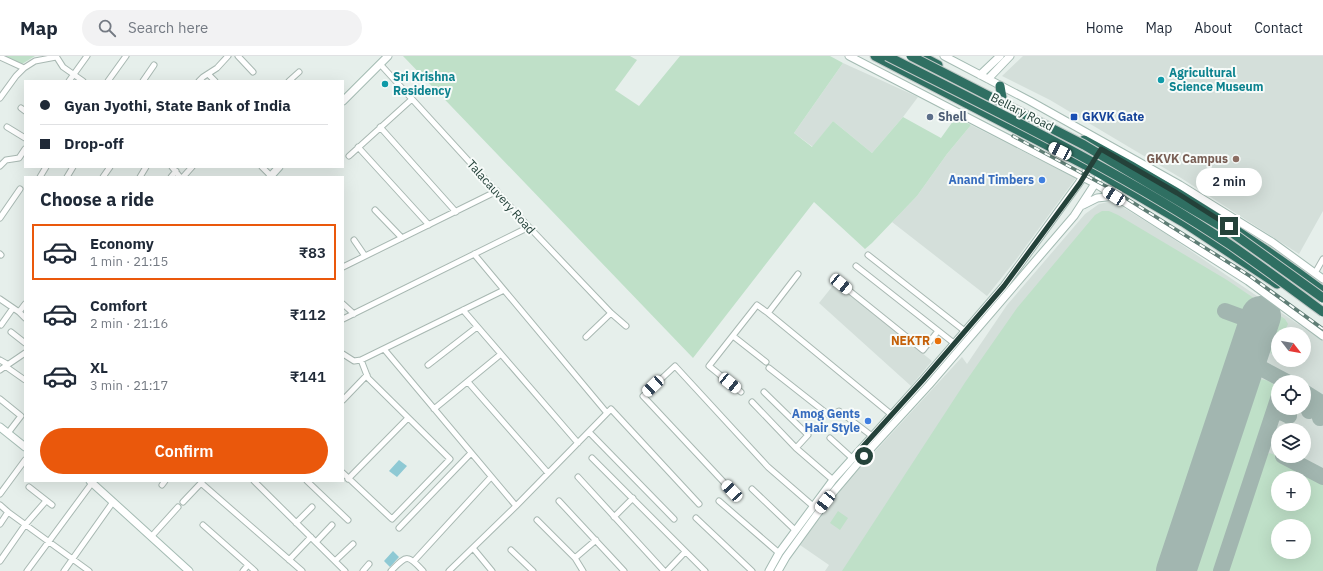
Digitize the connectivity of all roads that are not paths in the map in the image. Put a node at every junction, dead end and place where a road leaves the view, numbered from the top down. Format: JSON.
{"nodes":[{"id":1,"x":56,"y":56,"type":"edge"},
{"id":2,"x":87,"y":56,"type":"edge"},
{"id":3,"x":126,"y":56,"type":"edge"},
{"id":4,"x":228,"y":56,"type":"edge"},
{"id":5,"x":238,"y":56,"type":"edge"},
{"id":6,"x":849,"y":56,"type":"edge"},
{"id":7,"x":875,"y":56,"type":"edge"},
{"id":8,"x":887,"y":56,"type":"edge"},
{"id":9,"x":911,"y":56,"type":"edge"},
{"id":10,"x":921,"y":56,"type":"edge"},
{"id":11,"x":944,"y":56,"type":"edge"},
{"id":12,"x":1000,"y":56,"type":"edge"},
{"id":13,"x":1010,"y":56,"type":"edge"},
{"id":14,"x":0,"y":57,"type":"edge"},
{"id":15,"x":384,"y":59,"type":"edge"},
{"id":16,"x":154,"y":64,"type":"dead end"},
{"id":17,"x":24,"y":68,"type":"junction"},
{"id":18,"x":253,"y":72,"type":"dead end"},
{"id":19,"x":299,"y":72,"type":"dead end"},
{"id":20,"x":74,"y":74,"type":"junction"},
{"id":21,"x":208,"y":74,"type":"junction"},
{"id":22,"x":980,"y":75,"type":"junction"},
{"id":23,"x":988,"y":79,"type":"junction"},
{"id":24,"x":70,"y":80,"type":"edge"},
{"id":25,"x":82,"y":80,"type":"edge"},
{"id":26,"x":109,"y":80,"type":"edge"},
{"id":27,"x":144,"y":80,"type":"edge"},
{"id":28,"x":200,"y":80,"type":"edge"},
{"id":29,"x":214,"y":80,"type":"edge"},
{"id":30,"x":290,"y":80,"type":"edge"},
{"id":31,"x":1000,"y":86,"type":"junction"},
{"id":32,"x":0,"y":98,"type":"edge"},
{"id":33,"x":1002,"y":98,"type":"junction"},
{"id":34,"x":412,"y":99,"type":"junction"},
{"id":35,"x":344,"y":100,"type":"edge"},
{"id":36,"x":7,"y":127,"type":"dead end"},
{"id":37,"x":380,"y":128,"type":"junction"},
{"id":38,"x":24,"y":137,"type":"edge"},
{"id":39,"x":1103,"y":146,"type":"junction"},
{"id":40,"x":358,"y":147,"type":"junction"},
{"id":41,"x":24,"y":151,"type":"edge"},
{"id":42,"x":1115,"y":153,"type":"junction"},
{"id":43,"x":349,"y":156,"type":"dead end"},
{"id":44,"x":0,"y":166,"type":"edge"},
{"id":45,"x":1089,"y":167,"type":"junction"},
{"id":46,"x":191,"y":168,"type":"edge"},
{"id":47,"x":263,"y":168,"type":"edge"},
{"id":48,"x":278,"y":168,"type":"edge"},
{"id":49,"x":1102,"y":174,"type":"junction"},
{"id":50,"x":184,"y":176,"type":"edge"},
{"id":51,"x":269,"y":176,"type":"edge"},
{"id":52,"x":271,"y":176,"type":"edge"},
{"id":53,"x":1083,"y":177,"type":"junction"},
{"id":54,"x":1096,"y":184,"type":"junction"},
{"id":55,"x":1122,"y":186,"type":"junction"},
{"id":56,"x":20,"y":189,"type":"dead end"},
{"id":57,"x":497,"y":192,"type":"junction"},
{"id":58,"x":1114,"y":196,"type":"junction"},
{"id":59,"x":1080,"y":206,"type":"junction"},
{"id":60,"x":375,"y":210,"type":"dead end"},
{"id":61,"x":456,"y":212,"type":"junction"},
{"id":62,"x":0,"y":218,"type":"edge"},
{"id":63,"x":429,"y":225,"type":"junction"},
{"id":64,"x":529,"y":227,"type":"junction"},
{"id":65,"x":402,"y":238,"type":"junction"},
{"id":66,"x":354,"y":240,"type":"dead end"},
{"id":67,"x":474,"y":254,"type":"junction"},
{"id":68,"x":365,"y":256,"type":"junction"},
{"id":69,"x":868,"y":256,"type":"dead end"},
{"id":70,"x":1323,"y":259,"type":"edge"},
{"id":71,"x":344,"y":266,"type":"edge"},
{"id":72,"x":856,"y":266,"type":"dead end"},
{"id":73,"x":1315,"y":273,"type":"junction"},
{"id":74,"x":798,"y":274,"type":"dead end"},
{"id":75,"x":1323,"y":279,"type":"edge"},
{"id":76,"x":841,"y":284,"type":"dead end"},
{"id":77,"x":504,"y":290,"type":"junction"},
{"id":78,"x":1323,"y":290,"type":"edge"},
{"id":79,"x":1323,"y":298,"type":"edge"},
{"id":80,"x":0,"y":299,"type":"edge"},
{"id":81,"x":344,"y":305,"type":"edge"},
{"id":82,"x":24,"y":306,"type":"edge"},
{"id":83,"x":14,"y":308,"type":"junction"},
{"id":84,"x":462,"y":310,"type":"junction"},
{"id":85,"x":20,"y":312,"type":"junction"},
{"id":86,"x":1323,"y":312,"type":"edge"},
{"id":87,"x":611,"y":313,"type":"junction"},
{"id":88,"x":768,"y":313,"type":"junction"},
{"id":89,"x":354,"y":314,"type":"junction"},
{"id":90,"x":24,"y":317,"type":"edge"},
{"id":91,"x":1323,"y":317,"type":"edge"},
{"id":92,"x":344,"y":319,"type":"edge"},
{"id":93,"x":1,"y":325,"type":"edge"},
{"id":94,"x":626,"y":326,"type":"dead end"},
{"id":95,"x":477,"y":327,"type":"junction"},
{"id":96,"x":938,"y":331,"type":"junction"},
{"id":97,"x":11,"y":332,"type":"dead end"},
{"id":98,"x":966,"y":332,"type":"junction"},
{"id":99,"x":733,"y":336,"type":"junction"},
{"id":100,"x":1323,"y":336,"type":"edge"},
{"id":101,"x":586,"y":337,"type":"dead end"},
{"id":102,"x":24,"y":342,"type":"edge"},
{"id":103,"x":955,"y":344,"type":"junction"},
{"id":104,"x":384,"y":349,"type":"junction"},
{"id":105,"x":24,"y":354,"type":"edge"},
{"id":106,"x":501,"y":354,"type":"junction"},
{"id":107,"x":344,"y":355,"type":"edge"},
{"id":108,"x":0,"y":360,"type":"edge"},
{"id":109,"x":361,"y":360,"type":"junction"},
{"id":110,"x":766,"y":362,"type":"dead end"},
{"id":111,"x":6,"y":365,"type":"junction"},
{"id":112,"x":428,"y":366,"type":"dead end"},
{"id":113,"x":769,"y":368,"type":"dead end"},
{"id":114,"x":0,"y":370,"type":"edge"},
{"id":115,"x":367,"y":375,"type":"junction"},
{"id":116,"x":24,"y":379,"type":"edge"},
{"id":117,"x":468,"y":382,"type":"junction"},
{"id":118,"x":741,"y":392,"type":"dead end"},
{"id":119,"x":764,"y":392,"type":"dead end"},
{"id":120,"x":0,"y":399,"type":"edge"},
{"id":121,"x":344,"y":399,"type":"edge"},
{"id":122,"x":752,"y":402,"type":"dead end"},
{"id":123,"x":434,"y":409,"type":"junction"},
{"id":124,"x":607,"y":413,"type":"junction"},
{"id":125,"x":892,"y":415,"type":"junction"},
{"id":126,"x":408,"y":418,"type":"junction"},
{"id":127,"x":0,"y":427,"type":"edge"},
{"id":128,"x":589,"y":432,"type":"junction"},
{"id":129,"x":8,"y":433,"type":"junction"},
{"id":130,"x":872,"y":436,"type":"junction"},
{"id":131,"x":830,"y":438,"type":"dead end"},
{"id":132,"x":578,"y":442,"type":"junction"},
{"id":133,"x":24,"y":446,"type":"edge"},
{"id":134,"x":796,"y":448,"type":"junction"},
{"id":135,"x":471,"y":453,"type":"junction"},
{"id":136,"x":861,"y":454,"type":"junction"},
{"id":137,"x":592,"y":458,"type":"dead end"},
{"id":138,"x":852,"y":458,"type":"junction"},
{"id":139,"x":24,"y":461,"type":"edge"},
{"id":140,"x":548,"y":473,"type":"junction"},
{"id":141,"x":344,"y":475,"type":"edge"},
{"id":142,"x":491,"y":477,"type":"junction"},
{"id":143,"x":578,"y":477,"type":"dead end"},
{"id":144,"x":348,"y":479,"type":"junction"},
{"id":145,"x":833,"y":480,"type":"junction"},
{"id":146,"x":91,"y":482,"type":"edge"},
{"id":147,"x":202,"y":482,"type":"edge"},
{"id":148,"x":258,"y":482,"type":"edge"},
{"id":149,"x":308,"y":482,"type":"edge"},
{"id":150,"x":29,"y":488,"type":"dead end"},
{"id":151,"x":422,"y":488,"type":"junction"},
{"id":152,"x":752,"y":489,"type":"dead end"},
{"id":153,"x":732,"y":491,"type":"dead end"},
{"id":154,"x":0,"y":494,"type":"edge"},
{"id":155,"x":430,"y":496,"type":"junction"},
{"id":156,"x":633,"y":498,"type":"junction"},
{"id":157,"x":46,"y":500,"type":"junction"},
{"id":158,"x":559,"y":500,"type":"dead end"},
{"id":159,"x":719,"y":501,"type":"dead end"},
{"id":160,"x":113,"y":502,"type":"junction"},
{"id":161,"x":183,"y":502,"type":"dead end"},
{"id":162,"x":700,"y":504,"type":"dead end"},
{"id":163,"x":0,"y":505,"type":"edge"},
{"id":164,"x":52,"y":505,"type":"dead end"},
{"id":165,"x":516,"y":506,"type":"junction"},
{"id":166,"x":813,"y":506,"type":"junction"},
{"id":167,"x":178,"y":507,"type":"dead end"},
{"id":168,"x":312,"y":507,"type":"dead end"},
{"id":169,"x":8,"y":512,"type":"junction"},
{"id":170,"x":614,"y":517,"type":"junction"},
{"id":171,"x":696,"y":518,"type":"dead end"},
{"id":172,"x":674,"y":519,"type":"dead end"},
{"id":173,"x":348,"y":520,"type":"dead end"},
{"id":174,"x":537,"y":520,"type":"dead end"},
{"id":175,"x":296,"y":523,"type":"junction"},
{"id":176,"x":0,"y":524,"type":"edge"},
{"id":177,"x":203,"y":525,"type":"dead end"},
{"id":178,"x":332,"y":525,"type":"dead end"},
{"id":179,"x":25,"y":526,"type":"junction"},
{"id":180,"x":399,"y":528,"type":"dead end"},
{"id":181,"x":796,"y":530,"type":"junction"},
{"id":182,"x":151,"y":537,"type":"junction"},
{"id":183,"x":311,"y":537,"type":"junction"},
{"id":184,"x":596,"y":540,"type":"junction"},
{"id":185,"x":48,"y":541,"type":"junction"},
{"id":186,"x":316,"y":542,"type":"junction"},
{"id":187,"x":353,"y":544,"type":"dead end"},
{"id":188,"x":473,"y":548,"type":"junction"},
{"id":189,"x":511,"y":550,"type":"dead end"},
{"id":190,"x":685,"y":552,"type":"junction"},
{"id":191,"x":779,"y":553,"type":"junction"},
{"id":192,"x":575,"y":558,"type":"junction"},
{"id":193,"x":72,"y":559,"type":"junction"},
{"id":194,"x":289,"y":560,"type":"junction"},
{"id":195,"x":0,"y":561,"type":"edge"},
{"id":196,"x":335,"y":561,"type":"junction"},
{"id":197,"x":414,"y":561,"type":"junction"},
{"id":198,"x":369,"y":564,"type":"dead end"},
{"id":199,"x":248,"y":565,"type":"junction"},
{"id":200,"x":27,"y":571,"type":"edge"},
{"id":201,"x":64,"y":571,"type":"edge"},
{"id":202,"x":89,"y":571,"type":"edge"},
{"id":203,"x":189,"y":571,"type":"edge"},
{"id":204,"x":243,"y":571,"type":"edge"},
{"id":205,"x":255,"y":571,"type":"edge"},
{"id":206,"x":302,"y":571,"type":"edge"},
{"id":207,"x":345,"y":571,"type":"edge"},
{"id":208,"x":363,"y":571,"type":"edge"},
{"id":209,"x":391,"y":571,"type":"edge"},
{"id":210,"x":423,"y":571,"type":"edge"},
{"id":211,"x":449,"y":571,"type":"edge"},
{"id":212,"x":492,"y":571,"type":"edge"},
{"id":213,"x":533,"y":571,"type":"edge"},
{"id":214,"x":583,"y":571,"type":"edge"},
{"id":215,"x":624,"y":571,"type":"edge"},
{"id":216,"x":666,"y":571,"type":"edge"},
{"id":217,"x":705,"y":571,"type":"edge"},
{"id":218,"x":752,"y":571,"type":"edge"},
{"id":219,"x":769,"y":571,"type":"edge"},
{"id":220,"x":778,"y":571,"type":"edge"}],
"edges":[{"from":1,"to":17,"type":"street"},
{"from":1,"to":20,"type":"street"},
{"from":2,"to":20,"type":"street"},
{"from":3,"to":26,"type":"street"},
{"from":4,"to":21,"type":"street"},
{"from":5,"to":18,"type":"street"},
{"from":6,"to":53,"type":"street"},
{"from":7,"to":45,"type":"highway","name":"Bellary Road"},
{"from":8,"to":86,"type":"highway","name":"Bellary Road","bridge":true},
{"from":9,"to":79,"type":"highway","name":"Bellary Road","bridge":true},
{"from":10,"to":33,"type":"highway","name":"Bellary Road"},
{"from":11,"to":22,"type":"street"},
{"from":12,"to":22,"type":"street"},
{"from":13,"to":23,"type":"street"},
{"from":14,"to":17,"type":"street"},
{"from":15,"to":34,"type":"street","name":"Talacauvery Road"},
{"from":15,"to":35,"type":"street"},
{"from":16,"to":27,"type":"street"},
{"from":17,"to":32,"type":"street"},
{"from":19,"to":30,"type":"street"},
{"from":20,"to":24,"type":"street"},
{"from":20,"to":25,"type":"street"},
{"from":21,"to":28,"type":"street"},
{"from":21,"to":29,"type":"street"},
{"from":22,"to":23,"type":"street"},
{"from":23,"to":31,"type":"street"},
{"from":31,"to":33,"type":"highway"},
{"from":31,"to":39,"type":"street"},
{"from":33,"to":39,"type":"highway","name":"Bellary Road"},
{"from":34,"to":37,"type":"street"},
{"from":34,"to":57,"type":"street","name":"Talacauvery Road"},
{"from":36,"to":38,"type":"street"},
{"from":37,"to":40,"type":"street"},
{"from":37,"to":61,"type":"street"},
{"from":39,"to":42,"type":"highway","name":"Bellary Road"},
{"from":39,"to":45,"type":"street"},
{"from":40,"to":43,"type":"street"},
{"from":40,"to":63,"type":"street"},
{"from":41,"to":44,"type":"street"},
{"from":42,"to":49,"type":"street"},
{"from":42,"to":73,"type":"street"},
{"from":42,"to":78,"type":"highway","name":"Bellary Road"},
{"from":45,"to":49,"type":"highway","name":"Bellary Road"},
{"from":45,"to":53,"type":"street"},
{"from":46,"to":50,"type":"street"},
{"from":47,"to":51,"type":"street"},
{"from":48,"to":52,"type":"street"},
{"from":49,"to":54,"type":"street"},
{"from":49,"to":55,"type":"highway","name":"Bellary Road"},
{"from":53,"to":54,"type":"street"},
{"from":53,"to":98,"type":"street"},
{"from":54,"to":58,"type":"street"},
{"from":54,"to":59,"type":"street"},
{"from":55,"to":58,"type":"street"},
{"from":55,"to":91,"type":"highway","name":"Bellary Road"},
{"from":56,"to":62,"type":"street"},
{"from":57,"to":61,"type":"street"},
{"from":57,"to":64,"type":"street","name":"Talacauvery Road"},
{"from":58,"to":59,"type":"street"},
{"from":58,"to":100,"type":"street"},
{"from":59,"to":136,"type":"street"},
{"from":60,"to":65,"type":"street"},
{"from":61,"to":63,"type":"street"},
{"from":63,"to":65,"type":"street"},
{"from":64,"to":67,"type":"street"},
{"from":64,"to":87,"type":"street","name":"Talacauvery Road"},
{"from":65,"to":68,"type":"street"},
{"from":66,"to":68,"type":"street"},
{"from":67,"to":77,"type":"street"},
{"from":67,"to":89,"type":"street"},
{"from":68,"to":71,"type":"street"},
{"from":69,"to":98,"type":"street"},
{"from":70,"to":73,"type":"street"},
{"from":72,"to":96,"type":"street"},
{"from":73,"to":75,"type":"street"},
{"from":74,"to":88,"type":"street"},
{"from":76,"to":96,"type":"street"},
{"from":77,"to":84,"type":"street"},
{"from":77,"to":124,"type":"street"},
{"from":80,"to":83,"type":"street"},
{"from":81,"to":89,"type":"street"},
{"from":82,"to":85,"type":"street"},
{"from":83,"to":85,"type":"street"},
{"from":83,"to":93,"type":"street"},
{"from":84,"to":95,"type":"street"},
{"from":84,"to":104,"type":"street"},
{"from":85,"to":90,"type":"street"},
{"from":87,"to":94,"type":"street","name":"Talacauvery Road"},
{"from":87,"to":101,"type":"street"},
{"from":88,"to":99,"type":"street"},
{"from":88,"to":125,"type":"street"},
{"from":89,"to":92,"type":"street"},
{"from":95,"to":106,"type":"street"},
{"from":95,"to":112,"type":"street"},
{"from":96,"to":103,"type":"street"},
{"from":97,"to":102,"type":"street"},
{"from":98,"to":103,"type":"street"},
{"from":99,"to":110,"type":"street"},
{"from":99,"to":118,"type":"street"},
{"from":103,"to":125,"type":"street"},
{"from":104,"to":109,"type":"street"},
{"from":104,"to":123,"type":"street"},
{"from":105,"to":111,"type":"street"},
{"from":106,"to":117,"type":"street"},
{"from":106,"to":132,"type":"street"},
{"from":107,"to":109,"type":"street"},
{"from":108,"to":111,"type":"street"},
{"from":109,"to":115,"type":"street"},
{"from":111,"to":114,"type":"street"},
{"from":111,"to":116,"type":"street"},
{"from":113,"to":130,"type":"street"},
{"from":115,"to":121,"type":"street"},
{"from":115,"to":126,"type":"street"},
{"from":117,"to":123,"type":"street"},
{"from":117,"to":140,"type":"street"},
{"from":119,"to":134,"type":"street"},
{"from":120,"to":129,"type":"street"},
{"from":122,"to":134,"type":"street"},
{"from":123,"to":135,"type":"street"},
{"from":124,"to":128,"type":"street"},
{"from":124,"to":162,"type":"street"},
{"from":125,"to":130,"type":"street"},
{"from":126,"to":144,"type":"street"},
{"from":126,"to":151,"type":"street"},
{"from":127,"to":129,"type":"street"},
{"from":128,"to":132,"type":"street"},
{"from":128,"to":172,"type":"street"},
{"from":129,"to":133,"type":"street"},
{"from":130,"to":136,"type":"street"},
{"from":131,"to":138,"type":"street"},
{"from":132,"to":140,"type":"street"},
{"from":134,"to":145,"type":"street"},
{"from":135,"to":142,"type":"street"},
{"from":135,"to":155,"type":"street"},
{"from":136,"to":138,"type":"street"},
{"from":136,"to":220,"type":"street"},
{"from":137,"to":156,"type":"street"},
{"from":138,"to":145,"type":"street"},
{"from":139,"to":154,"type":"street"},
{"from":140,"to":165,"type":"street"},
{"from":141,"to":144,"type":"street"},
{"from":142,"to":165,"type":"street"},
{"from":142,"to":197,"type":"street"},
{"from":143,"to":170,"type":"street"},
{"from":144,"to":151,"type":"street"},
{"from":145,"to":166,"type":"street"},
{"from":146,"to":160,"type":"street"},
{"from":146,"to":185,"type":"street"},
{"from":147,"to":161,"type":"street"},
{"from":147,"to":194,"type":"street"},
{"from":148,"to":175,"type":"street"},
{"from":149,"to":173,"type":"street"},
{"from":150,"to":157,"type":"street"},
{"from":151,"to":155,"type":"street"},
{"from":152,"to":181,"type":"street"},
{"from":153,"to":166,"type":"street"},
{"from":155,"to":180,"type":"street"},
{"from":156,"to":170,"type":"street"},
{"from":156,"to":190,"type":"street"},
{"from":157,"to":164,"type":"street"},
{"from":157,"to":179,"type":"street"},
{"from":158,"to":184,"type":"street"},
{"from":159,"to":191,"type":"street"},
{"from":160,"to":182,"type":"street"},
{"from":160,"to":193,"type":"street"},
{"from":163,"to":169,"type":"street"},
{"from":165,"to":188,"type":"street"},
{"from":166,"to":181,"type":"street"},
{"from":167,"to":182,"type":"street"},
{"from":168,"to":175,"type":"street"},
{"from":169,"to":176,"type":"street"},
{"from":169,"to":179,"type":"street"},
{"from":170,"to":216,"type":"street"},
{"from":171,"to":218,"type":"street"},
{"from":174,"to":192,"type":"street"},
{"from":175,"to":183,"type":"street"},
{"from":177,"to":199,"type":"street"},
{"from":178,"to":186,"type":"street"},
{"from":179,"to":185,"type":"street"},
{"from":179,"to":195,"type":"street"},
{"from":181,"to":191,"type":"street"},
{"from":182,"to":203,"type":"street"},
{"from":183,"to":186,"type":"street"},
{"from":183,"to":194,"type":"street"},
{"from":184,"to":192,"type":"street"},
{"from":184,"to":215,"type":"street"},
{"from":185,"to":193,"type":"street"},
{"from":185,"to":200,"type":"street"},
{"from":186,"to":196,"type":"street"},
{"from":187,"to":196,"type":"street"},
{"from":188,"to":211,"type":"street"},
{"from":188,"to":212,"type":"street"},
{"from":189,"to":213,"type":"street"},
{"from":190,"to":216,"type":"street"},
{"from":190,"to":217,"type":"street"},
{"from":191,"to":219,"type":"street"},
{"from":192,"to":214,"type":"street"},
{"from":193,"to":201,"type":"street"},
{"from":193,"to":202,"type":"street"},
{"from":194,"to":206,"type":"street"},
{"from":196,"to":207,"type":"street"},
{"from":197,"to":209,"type":"street"},
{"from":197,"to":210,"type":"street"},
{"from":198,"to":208,"type":"street"},
{"from":199,"to":204,"type":"street"},
{"from":199,"to":205,"type":"street"}]}
